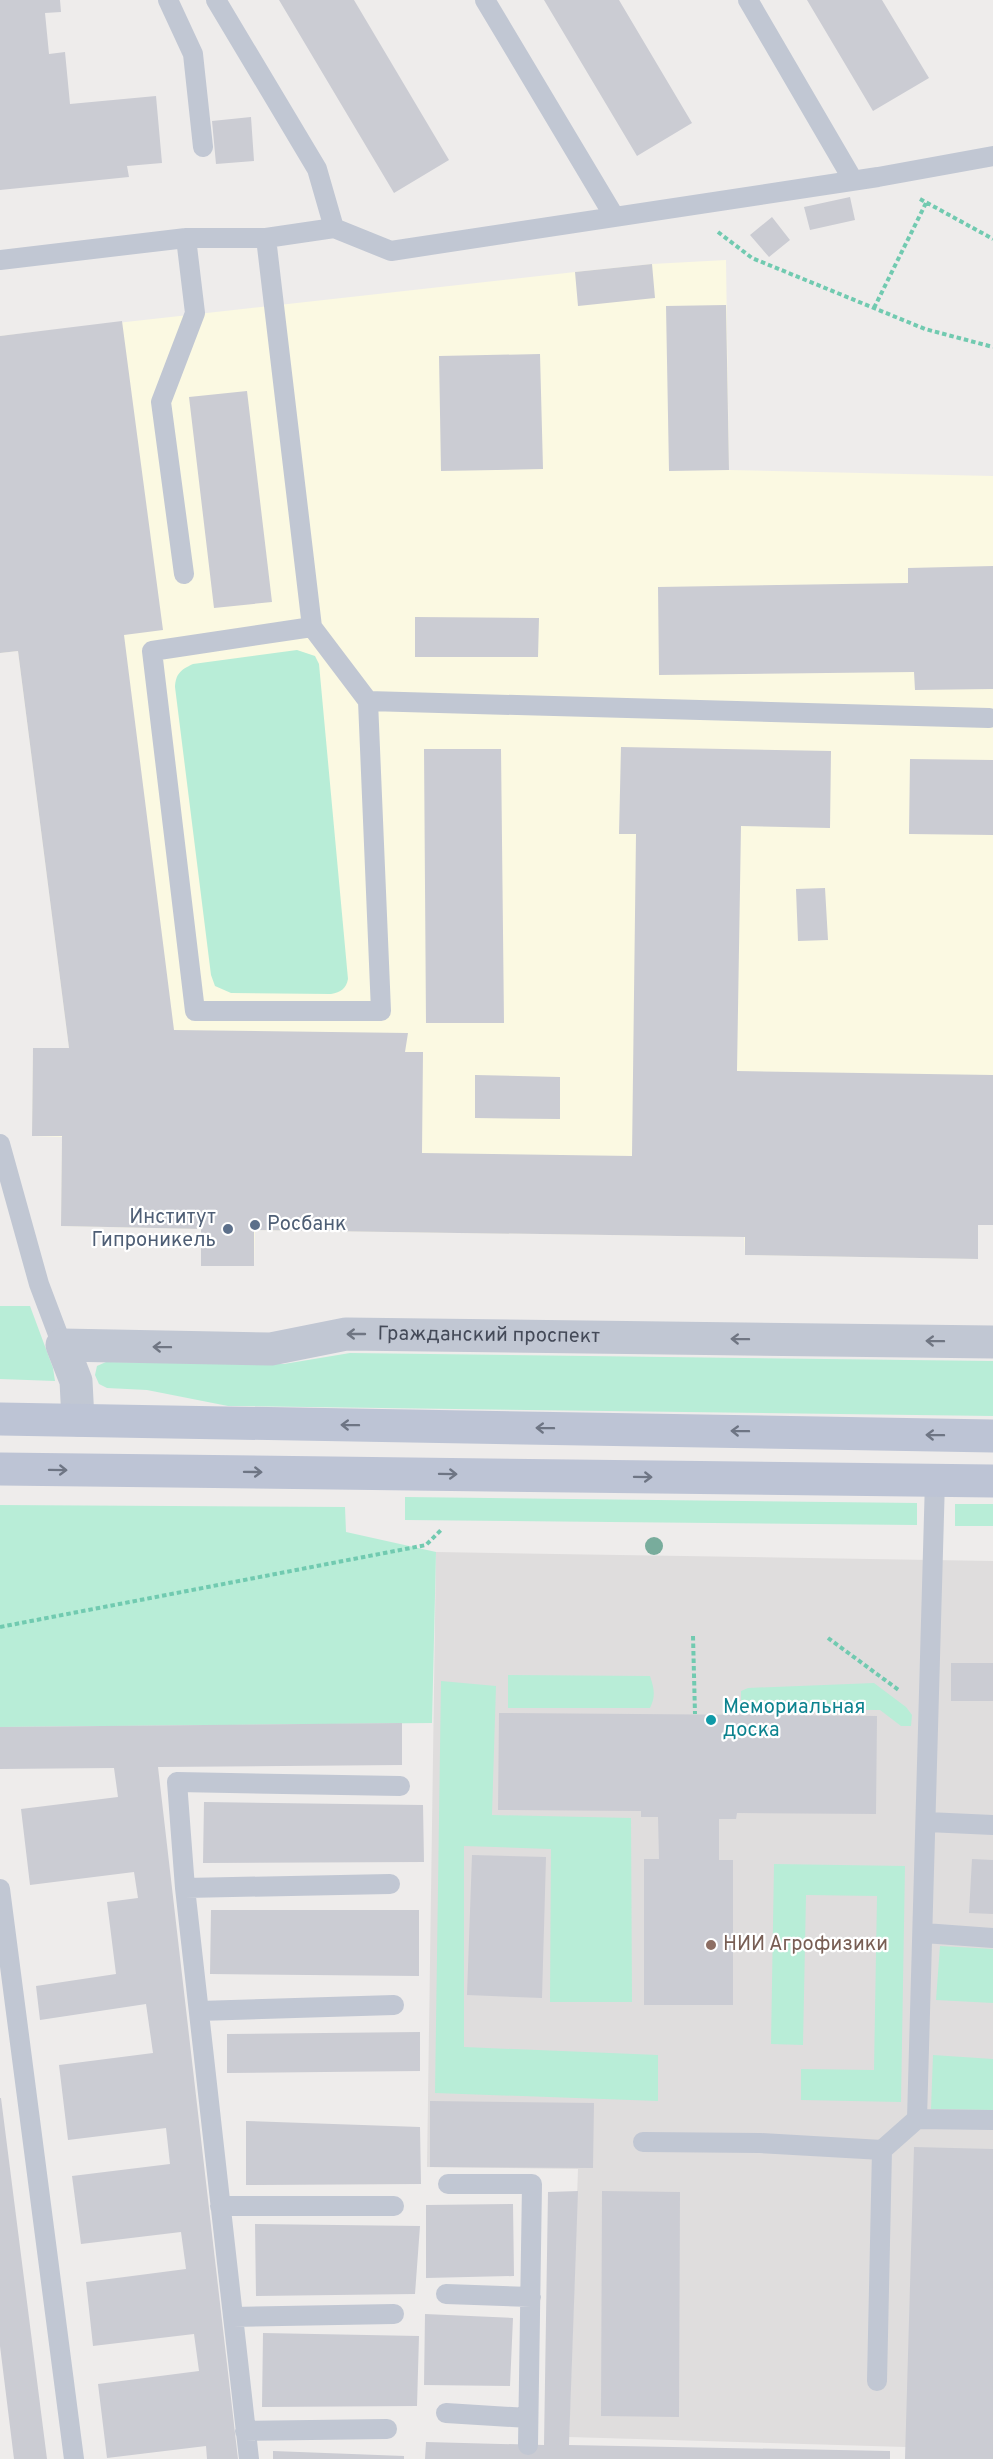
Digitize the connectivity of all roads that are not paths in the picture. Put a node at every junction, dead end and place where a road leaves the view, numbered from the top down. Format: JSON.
{"nodes":[{"id":1,"x":168,"y":0,"type":"edge"},
{"id":2,"x":216,"y":0,"type":"edge"},
{"id":3,"x":485,"y":0,"type":"edge"},
{"id":4,"x":748,"y":0,"type":"edge"},
{"id":5,"x":203,"y":147,"type":"dead end"},
{"id":6,"x":993,"y":156,"type":"edge"},
{"id":7,"x":853,"y":180,"type":"junction"},
{"id":8,"x":614,"y":216,"type":"junction"},
{"id":9,"x":334,"y":228,"type":"junction"},
{"id":10,"x":186,"y":238,"type":"junction"},
{"id":11,"x":266,"y":238,"type":"junction"},
{"id":12,"x":0,"y":260,"type":"edge"},
{"id":13,"x":184,"y":574,"type":"dead end"},
{"id":14,"x":312,"y":627,"type":"junction"},
{"id":15,"x":368,"y":701,"type":"junction"},
{"id":16,"x":989,"y":717,"type":"dead end"},
{"id":17,"x":0,"y":1144,"type":"edge"},
{"id":18,"x":993,"y":1342,"type":"edge"},
{"id":19,"x":62,"y":1345,"type":"junction"},
{"id":20,"x":0,"y":1419,"type":"edge"},
{"id":21,"x":78,"y":1420,"type":"junction"},
{"id":22,"x":993,"y":1436,"type":"edge"},
{"id":23,"x":0,"y":1469,"type":"edge"},
{"id":24,"x":935,"y":1480,"type":"junction"},
{"id":25,"x":993,"y":1481,"type":"edge"},
{"id":26,"x":400,"y":1786,"type":"dead end"},
{"id":27,"x":927,"y":1822,"type":"junction"},
{"id":28,"x":993,"y":1825,"type":"edge"},
{"id":29,"x":390,"y":1884,"type":"dead end"},
{"id":30,"x":185,"y":1888,"type":"junction"},
{"id":31,"x":0,"y":1889,"type":"edge"},
{"id":32,"x":924,"y":1933,"type":"junction"},
{"id":33,"x":993,"y":1938,"type":"edge"},
{"id":34,"x":394,"y":2005,"type":"dead end"},
{"id":35,"x":199,"y":2011,"type":"junction"},
{"id":36,"x":917,"y":2119,"type":"junction"},
{"id":37,"x":993,"y":2120,"type":"edge"},
{"id":38,"x":643,"y":2142,"type":"dead end"},
{"id":39,"x":882,"y":2150,"type":"junction"},
{"id":40,"x":448,"y":2184,"type":"dead end"},
{"id":41,"x":220,"y":2206,"type":"junction"},
{"id":42,"x":394,"y":2206,"type":"dead end"},
{"id":43,"x":446,"y":2295,"type":"dead end"},
{"id":44,"x":531,"y":2297,"type":"junction"},
{"id":45,"x":394,"y":2314,"type":"dead end"},
{"id":46,"x":232,"y":2317,"type":"junction"},
{"id":47,"x":877,"y":2381,"type":"dead end"},
{"id":48,"x":446,"y":2413,"type":"dead end"},
{"id":49,"x":528,"y":2418,"type":"junction"},
{"id":50,"x":387,"y":2429,"type":"dead end"},
{"id":51,"x":245,"y":2431,"type":"junction"},
{"id":52,"x":528,"y":2445,"type":"dead end"},
{"id":53,"x":74,"y":2459,"type":"edge"},
{"id":54,"x":249,"y":2459,"type":"edge"}],
"edges":[{"from":1,"to":5,"type":"lane"},
{"from":2,"to":9,"type":"lane"},
{"from":3,"to":8,"type":"lane"},
{"from":4,"to":7,"type":"lane"},
{"from":6,"to":7,"type":"lane"},
{"from":7,"to":8,"type":"lane"},
{"from":8,"to":9,"type":"lane"},
{"from":9,"to":11,"type":"lane"},
{"from":10,"to":11,"type":"lane"},
{"from":10,"to":12,"type":"lane"},
{"from":10,"to":13,"type":"lane"},
{"from":11,"to":14,"type":"lane"},
{"from":14,"to":15,"type":"lane"},
{"from":14,"to":15,"type":"lane"},
{"from":15,"to":16,"type":"lane"},
{"from":17,"to":19,"type":"lane"},
{"from":18,"to":19,"type":"street","name":"Гражданский проспект","one_way":true},
{"from":19,"to":21,"type":"street"},
{"from":20,"to":21,"type":"main road"},
{"from":22,"to":21,"type":"main road","one_way":true},
{"from":23,"to":24,"type":"main road","one_way":true},
{"from":24,"to":25,"type":"main road"},
{"from":24,"to":27,"type":"lane"},
{"from":26,"to":30,"type":"lane"},
{"from":27,"to":28,"type":"lane"},
{"from":27,"to":32,"type":"lane"},
{"from":29,"to":30,"type":"lane"},
{"from":30,"to":35,"type":"lane"},
{"from":31,"to":53,"type":"lane"},
{"from":32,"to":33,"type":"lane"},
{"from":32,"to":36,"type":"lane"},
{"from":34,"to":35,"type":"lane"},
{"from":35,"to":41,"type":"lane"},
{"from":36,"to":37,"type":"lane"},
{"from":36,"to":39,"type":"lane"},
{"from":38,"to":39,"type":"lane"},
{"from":39,"to":47,"type":"lane"},
{"from":40,"to":44,"type":"lane"},
{"from":41,"to":42,"type":"lane"},
{"from":41,"to":46,"type":"lane"},
{"from":43,"to":44,"type":"lane"},
{"from":44,"to":49,"type":"lane"},
{"from":45,"to":46,"type":"lane"},
{"from":46,"to":51,"type":"lane"},
{"from":48,"to":49,"type":"lane"},
{"from":49,"to":52,"type":"lane"},
{"from":50,"to":51,"type":"lane"},
{"from":51,"to":54,"type":"lane"}]}
